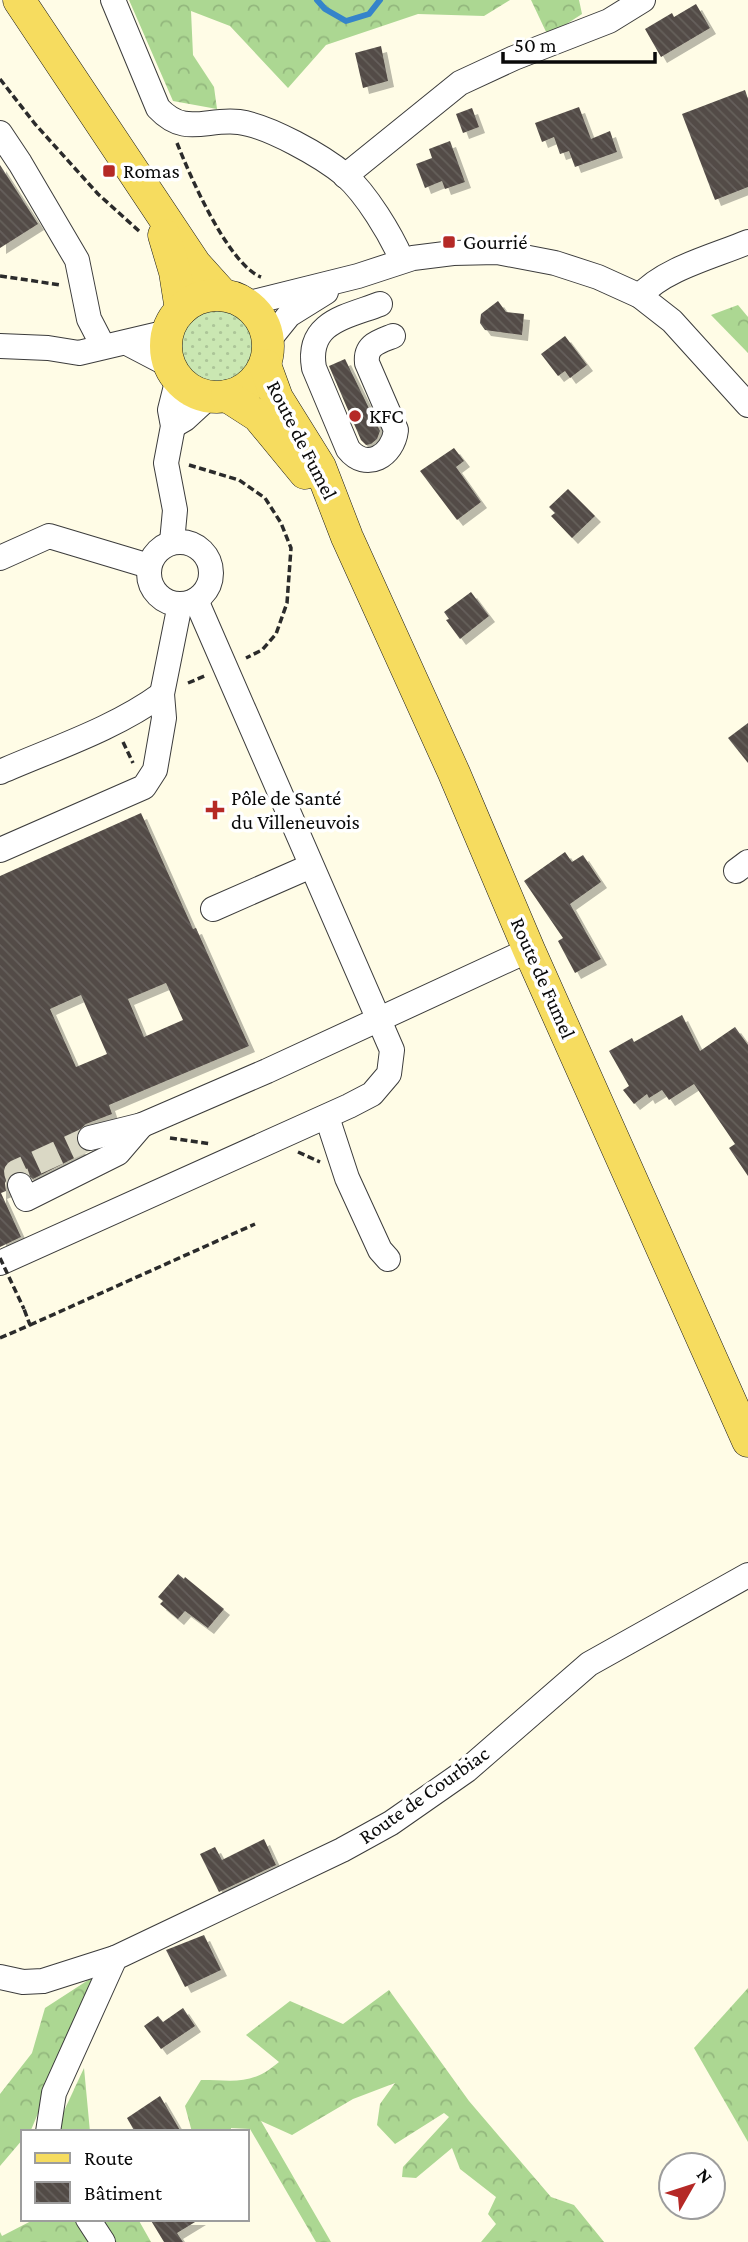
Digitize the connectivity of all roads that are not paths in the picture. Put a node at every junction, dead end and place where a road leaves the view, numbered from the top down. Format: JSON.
{"nodes":[{"id":1,"x":19,"y":0,"type":"edge"},
{"id":2,"x":113,"y":0,"type":"edge"},
{"id":3,"x":643,"y":0,"type":"edge"},
{"id":4,"x":0,"y":133,"type":"edge"},
{"id":5,"x":345,"y":176,"type":"junction"},
{"id":6,"x":150,"y":198,"type":"junction"},
{"id":7,"x":748,"y":243,"type":"edge"},
{"id":8,"x":402,"y":260,"type":"junction"},
{"id":9,"x":358,"y":276,"type":"junction"},
{"id":10,"x":640,"y":296,"type":"junction"},
{"id":11,"x":234,"y":299,"type":"junction"},
{"id":12,"x":380,"y":304,"type":"dead end"},
{"id":13,"x":175,"y":321,"type":"junction"},
{"id":14,"x":393,"y":336,"type":"dead end"},
{"id":15,"x":115,"y":345,"type":"junction"},
{"id":16,"x":0,"y":346,"type":"edge"},
{"id":17,"x":266,"y":353,"type":"junction"},
{"id":18,"x":175,"y":372,"type":"junction"},
{"id":19,"x":219,"y":396,"type":"junction"},
{"id":20,"x":748,"y":405,"type":"edge"},
{"id":21,"x":179,"y":423,"type":"junction"},
{"id":22,"x":339,"y":514,"type":"junction"},
{"id":23,"x":172,"y":542,"type":"junction"},
{"id":24,"x":0,"y":558,"type":"edge"},
{"id":25,"x":149,"y":566,"type":"junction"},
{"id":26,"x":188,"y":602,"type":"junction"},
{"id":27,"x":162,"y":694,"type":"junction"},
{"id":28,"x":0,"y":772,"type":"edge"},
{"id":29,"x":0,"y":850,"type":"edge"},
{"id":30,"x":311,"y":866,"type":"junction"},
{"id":31,"x":213,"y":909,"type":"dead end"},
{"id":32,"x":529,"y":950,"type":"junction"},
{"id":33,"x":378,"y":1018,"type":"junction"},
{"id":34,"x":327,"y":1117,"type":"junction"},
{"id":35,"x":142,"y":1125,"type":"junction"},
{"id":36,"x":90,"y":1138,"type":"tunnel mouth"},
{"id":37,"x":20,"y":1185,"type":"dead end"},
{"id":38,"x":388,"y":1259,"type":"dead end"},
{"id":39,"x":0,"y":1263,"type":"edge"},
{"id":40,"x":748,"y":1441,"type":"edge"},
{"id":41,"x":748,"y":1575,"type":"edge"},
{"id":42,"x":115,"y":1958,"type":"junction"},
{"id":43,"x":0,"y":1977,"type":"edge"},
{"id":44,"x":48,"y":2130,"type":"edge"},
{"id":45,"x":89,"y":2221,"type":"edge"},
{"id":46,"x":103,"y":2242,"type":"edge"}],
"edges":[{"from":1,"to":6,"type":"main road"},
{"from":2,"to":5,"type":"street"},
{"from":3,"to":5,"type":"street"},
{"from":4,"to":15,"type":"street"},
{"from":5,"to":8,"type":"street"},
{"from":6,"to":11,"type":"main road"},
{"from":6,"to":13,"type":"main road"},
{"from":7,"to":10,"type":"street"},
{"from":8,"to":9,"type":"street"},
{"from":8,"to":10,"type":"street"},
{"from":9,"to":11,"type":"street"},
{"from":9,"to":17,"type":"street"},
{"from":10,"to":20,"type":"street"},
{"from":11,"to":13,"type":"main road"},
{"from":11,"to":17,"type":"main road"},
{"from":12,"to":14,"type":"street"},
{"from":13,"to":15,"type":"street"},
{"from":13,"to":18,"type":"main road"},
{"from":15,"to":16,"type":"street"},
{"from":15,"to":18,"type":"street"},
{"from":17,"to":19,"type":"main road"},
{"from":17,"to":22,"type":"main road","name":"Route de Fumel"},
{"from":18,"to":19,"type":"main road"},
{"from":18,"to":21,"type":"street"},
{"from":19,"to":21,"type":"street"},
{"from":19,"to":22,"type":"main road","name":"Route de Fumel"},
{"from":21,"to":23,"type":"street"},
{"from":22,"to":32,"type":"main road","name":"Route de Fumel"},
{"from":23,"to":25,"type":"street"},
{"from":23,"to":26,"type":"street"},
{"from":24,"to":25,"type":"street"},
{"from":25,"to":26,"type":"street"},
{"from":26,"to":27,"type":"street"},
{"from":26,"to":30,"type":"street"},
{"from":27,"to":28,"type":"street"},
{"from":27,"to":29,"type":"street"},
{"from":30,"to":31,"type":"street"},
{"from":30,"to":33,"type":"street"},
{"from":32,"to":33,"type":"street"},
{"from":32,"to":40,"type":"main road","name":"Route de Fumel"},
{"from":33,"to":34,"type":"street"},
{"from":33,"to":35,"type":"street"},
{"from":34,"to":38,"type":"street"},
{"from":34,"to":39,"type":"street"},
{"from":35,"to":36,"type":"street"},
{"from":35,"to":37,"type":"street"},
{"from":41,"to":42,"type":"street","name":"Route de Courbiac"},
{"from":42,"to":43,"type":"street","name":"Route de Courbiac"},
{"from":42,"to":44,"type":"street"},
{"from":45,"to":46,"type":"street"}]}
